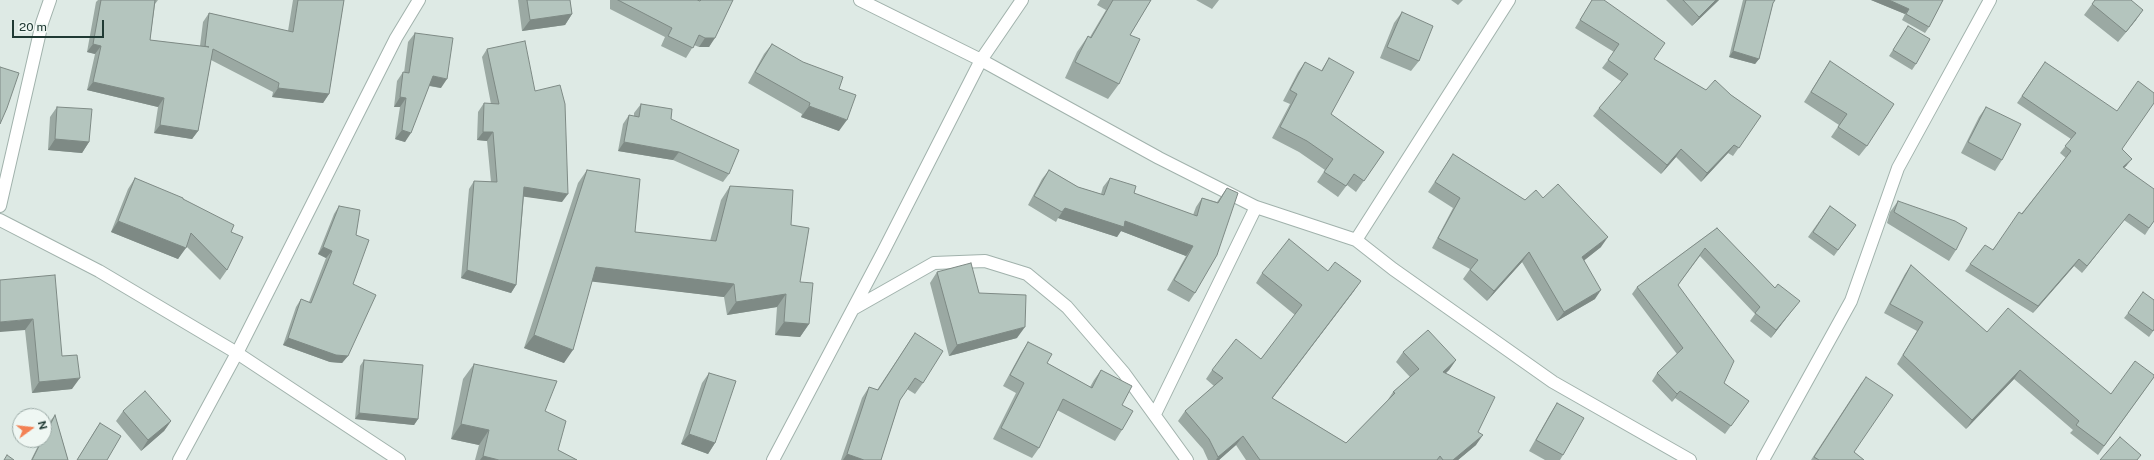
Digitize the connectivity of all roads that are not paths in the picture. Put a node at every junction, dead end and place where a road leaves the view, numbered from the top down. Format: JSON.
{"nodes":[{"id":1,"x":50,"y":0,"type":"edge"},
{"id":2,"x":419,"y":0,"type":"edge"},
{"id":3,"x":860,"y":0,"type":"edge"},
{"id":4,"x":1022,"y":0,"type":"edge"},
{"id":5,"x":1509,"y":0,"type":"edge"},
{"id":6,"x":1990,"y":0,"type":"edge"},
{"id":7,"x":981,"y":60,"type":"junction"},
{"id":8,"x":0,"y":206,"type":"edge"},
{"id":9,"x":1256,"y":207,"type":"junction"},
{"id":10,"x":0,"y":220,"type":"edge"},
{"id":11,"x":1356,"y":240,"type":"junction"},
{"id":12,"x":853,"y":309,"type":"junction"},
{"id":13,"x":237,"y":353,"type":"junction"},
{"id":14,"x":1155,"y":414,"type":"junction"},
{"id":15,"x":396,"y":459,"type":"edge"},
{"id":16,"x":179,"y":460,"type":"edge"},
{"id":17,"x":773,"y":460,"type":"edge"},
{"id":18,"x":1187,"y":460,"type":"edge"},
{"id":19,"x":1690,"y":460,"type":"edge"},
{"id":20,"x":1763,"y":460,"type":"edge"}],
"edges":[{"from":1,"to":8,"type":"street"},
{"from":2,"to":13,"type":"street"},
{"from":3,"to":7,"type":"street"},
{"from":4,"to":7,"type":"street"},
{"from":5,"to":11,"type":"street"},
{"from":6,"to":20,"type":"street"},
{"from":7,"to":9,"type":"street"},
{"from":7,"to":12,"type":"street"},
{"from":9,"to":11,"type":"street"},
{"from":9,"to":14,"type":"street"},
{"from":10,"to":13,"type":"street"},
{"from":11,"to":19,"type":"street"},
{"from":12,"to":14,"type":"street"},
{"from":12,"to":17,"type":"street"},
{"from":13,"to":15,"type":"street"},
{"from":13,"to":16,"type":"street"},
{"from":14,"to":18,"type":"street"}]}
